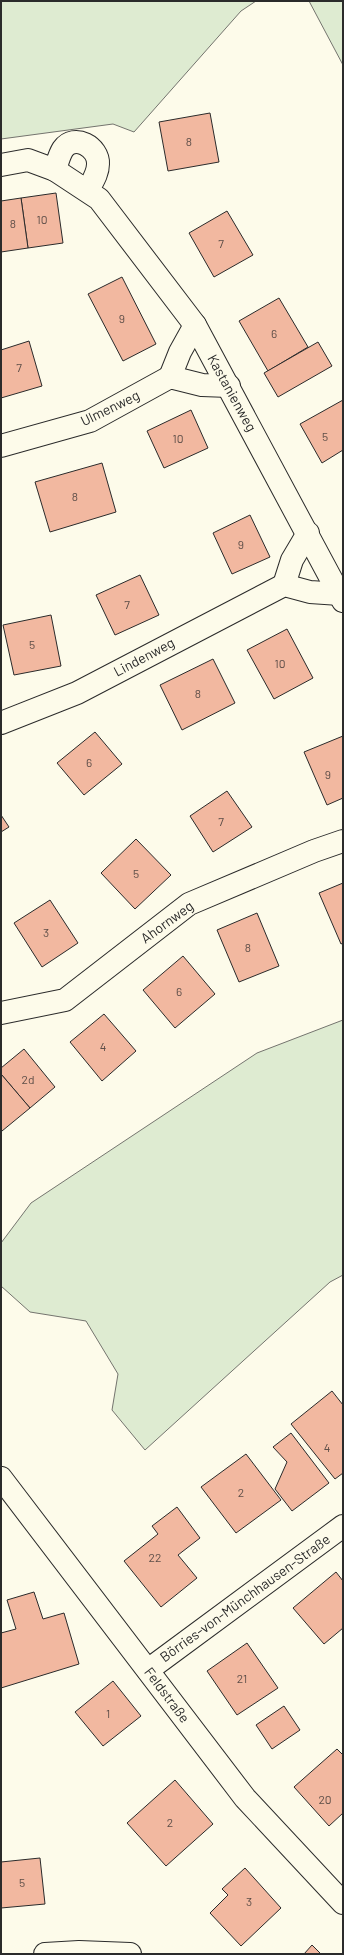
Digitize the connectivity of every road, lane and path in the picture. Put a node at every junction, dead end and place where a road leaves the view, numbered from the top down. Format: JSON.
{"nodes":[{"id":1,"x":1,"y":165,"type":"edge"},
{"id":2,"x":55,"y":170,"type":"junction"},
{"id":3,"x":93,"y":194,"type":"junction"},
{"id":4,"x":195,"y":325,"type":"junction"},
{"id":5,"x":170,"y":377,"type":"junction"},
{"id":6,"x":229,"y":386,"type":"junction"},
{"id":7,"x":1,"y":446,"type":"edge"},
{"id":8,"x":308,"y":533,"type":"junction"},
{"id":9,"x":284,"y":585,"type":"junction"},
{"id":10,"x":341,"y":598,"type":"edge"},
{"id":11,"x":1,"y":723,"type":"edge"},
{"id":12,"x":343,"y":841,"type":"edge"},
{"id":13,"x":1,"y":1013,"type":"edge"},
{"id":14,"x":1,"y":1478,"type":"edge"},
{"id":15,"x":343,"y":1526,"type":"edge"},
{"id":16,"x":148,"y":1670,"type":"junction"},
{"id":17,"x":343,"y":1904,"type":"edge"},
{"id":18,"x":45,"y":1954,"type":"edge"},
{"id":19,"x":130,"y":1954,"type":"edge"}],
"edges":[{"from":1,"to":2,"type":"street"},
{"from":2,"to":3,"type":"street"},
{"from":2,"to":3,"type":"street"},
{"from":3,"to":4,"type":"street","name":"Kastanienweg"},
{"from":4,"to":5,"type":"street"},
{"from":4,"to":6,"type":"street","name":"Kastanienweg"},
{"from":5,"to":6,"type":"street"},
{"from":5,"to":7,"type":"street","name":"Ulmenweg"},
{"from":6,"to":8,"type":"street","name":"Kastanienweg"},
{"from":8,"to":9,"type":"street"},
{"from":8,"to":10,"type":"street","name":"Kastanienweg"},
{"from":9,"to":10,"type":"street"},
{"from":9,"to":11,"type":"street","name":"Lindenweg"},
{"from":12,"to":13,"type":"street","name":"Ahornweg"},
{"from":14,"to":16,"type":"street","name":"Feldstraße"},
{"from":15,"to":16,"type":"street","name":"Börries-von-Münchhausen-Straße"},
{"from":16,"to":17,"type":"street","name":"Feldstraße"},
{"from":18,"to":19,"type":"street"}]}
